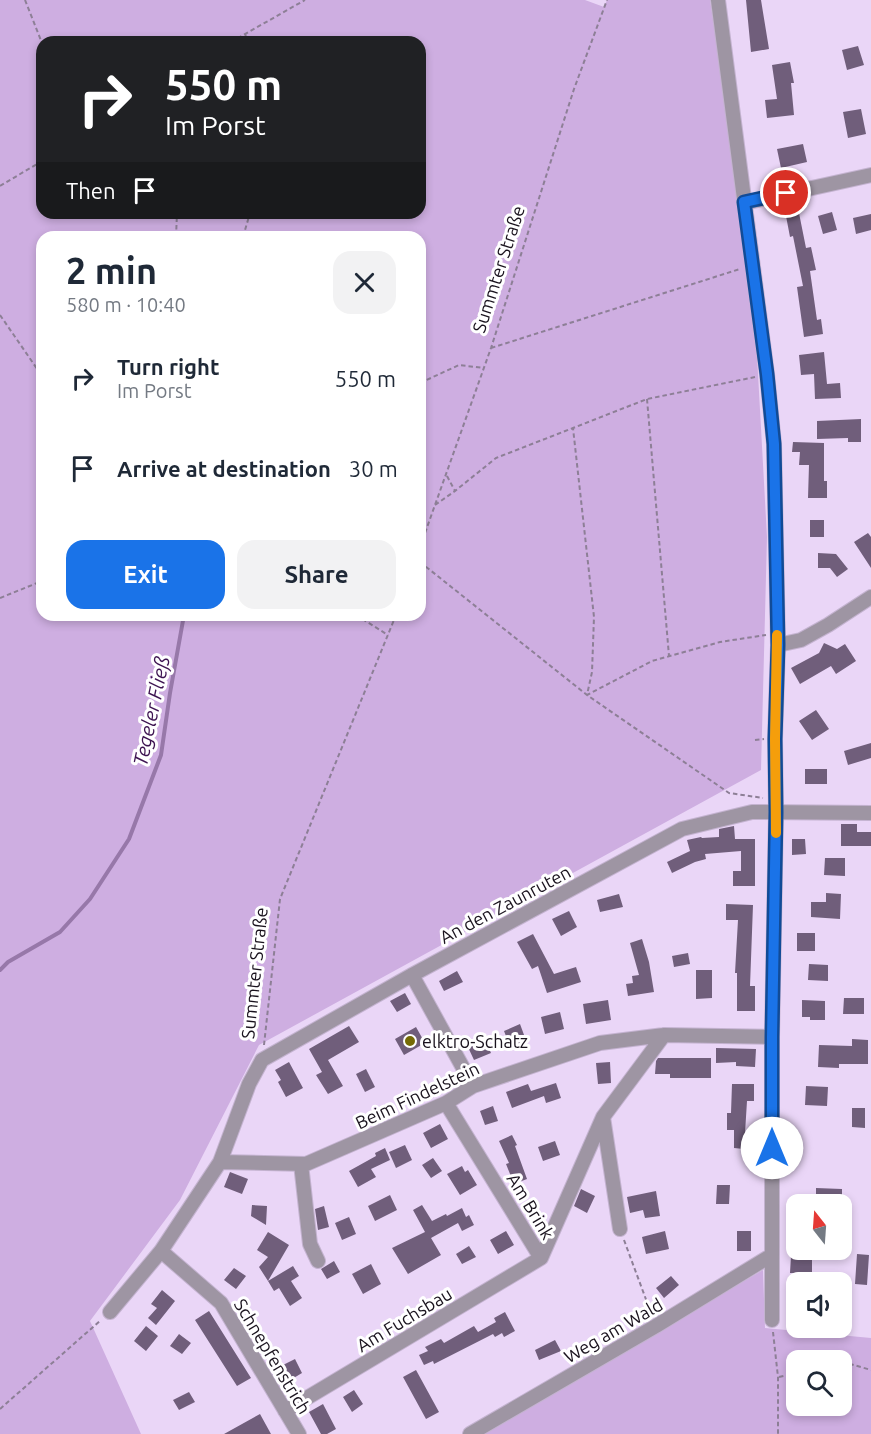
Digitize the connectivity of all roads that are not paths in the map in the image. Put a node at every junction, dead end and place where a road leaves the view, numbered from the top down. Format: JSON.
{"nodes":[{"id":1,"x":718,"y":0,"type":"edge"},
{"id":2,"x":871,"y":175,"type":"edge"},
{"id":3,"x":744,"y":202,"type":"junction"},
{"id":4,"x":871,"y":597,"type":"edge"},
{"id":5,"x":778,"y":639,"type":"junction"},
{"id":6,"x":775,"y":806,"type":"junction"},
{"id":7,"x":871,"y":813,"type":"edge"},
{"id":8,"x":412,"y":975,"type":"junction"},
{"id":9,"x":664,"y":1035,"type":"junction"},
{"id":10,"x":772,"y":1037,"type":"junction"},
{"id":11,"x":262,"y":1060,"type":"joint"},
{"id":12,"x":473,"y":1086,"type":"junction"},
{"id":13,"x":446,"y":1103,"type":"junction"},
{"id":14,"x":603,"y":1116,"type":"junction"},
{"id":15,"x":220,"y":1162,"type":"junction"},
{"id":16,"x":301,"y":1164,"type":"junction"},
{"id":17,"x":620,"y":1229,"type":"road end"},
{"id":18,"x":161,"y":1251,"type":"junction"},
{"id":19,"x":772,"y":1255,"type":"junction"},
{"id":20,"x":541,"y":1258,"type":"junction"},
{"id":21,"x":318,"y":1261,"type":"dead end"},
{"id":22,"x":110,"y":1312,"type":"road end"},
{"id":23,"x":772,"y":1320,"type":"road end"},
{"id":24,"x":285,"y":1411,"type":"junction"},
{"id":25,"x":299,"y":1434,"type":"edge"},
{"id":26,"x":470,"y":1434,"type":"edge"}],
"edges":[{"from":1,"to":3,"type":"street"},
{"from":2,"to":3,"type":"street"},
{"from":3,"to":5,"type":"street"},
{"from":4,"to":5,"type":"street"},
{"from":5,"to":6,"type":"street"},
{"from":6,"to":7,"type":"street","name":"An den Zaunruten"},
{"from":6,"to":8,"type":"street","name":"An den Zaunruten"},
{"from":6,"to":10,"type":"street"},
{"from":8,"to":11,"type":"street","name":"An den Zaunruten"},
{"from":8,"to":12,"type":"street"},
{"from":9,"to":10,"type":"street","name":"Beim Findelstein"},
{"from":9,"to":12,"type":"street","name":"Beim Findelstein"},
{"from":9,"to":14,"type":"street","name":"Am Brink"},
{"from":10,"to":19,"type":"street"},
{"from":11,"to":15,"type":"street","name":"Summter Straße"},
{"from":12,"to":13,"type":"street","name":"Beim Findelstein"},
{"from":13,"to":16,"type":"street","name":"Beim Findelstein"},
{"from":13,"to":20,"type":"street","name":"Am Brink"},
{"from":14,"to":17,"type":"street"},
{"from":14,"to":20,"type":"street","name":"Am Brink"},
{"from":15,"to":16,"type":"street","name":"Beim Findelstein"},
{"from":15,"to":18,"type":"street","name":"Summter Straße"},
{"from":16,"to":21,"type":"street"},
{"from":18,"to":22,"type":"street","name":"Summter Straße"},
{"from":18,"to":24,"type":"street","name":"Schnepfenstrich"},
{"from":19,"to":23,"type":"street"},
{"from":19,"to":26,"type":"street","name":"Weg am Wald"},
{"from":20,"to":24,"type":"street","name":"Am Fuchsbau"},
{"from":24,"to":25,"type":"street","name":"Schnepfenstrich"}]}
